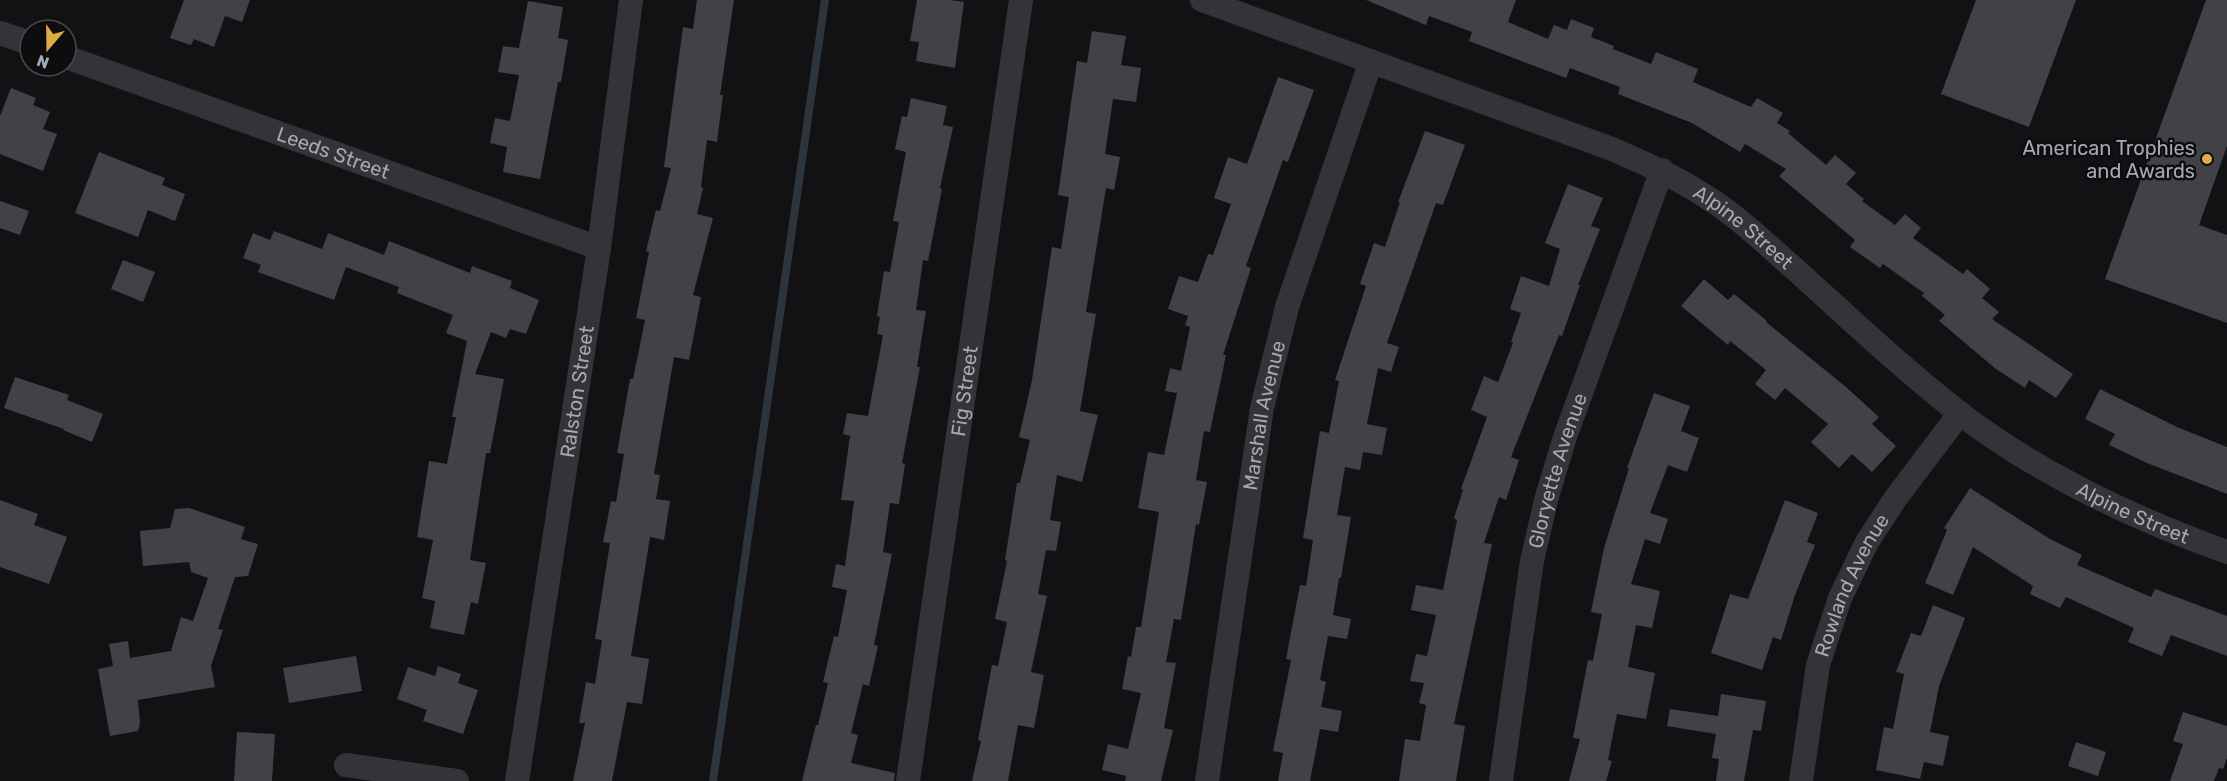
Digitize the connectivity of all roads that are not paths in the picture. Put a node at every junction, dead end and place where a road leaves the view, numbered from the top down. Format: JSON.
{"nodes":[{"id":1,"x":631,"y":0,"type":"edge"},
{"id":2,"x":1021,"y":0,"type":"edge"},
{"id":3,"x":1202,"y":0,"type":"edge"},
{"id":4,"x":0,"y":33,"type":"edge"},
{"id":5,"x":18,"y":40,"type":"edge"},
{"id":6,"x":78,"y":61,"type":"edge"},
{"id":7,"x":1371,"y":61,"type":"junction"},
{"id":8,"x":1662,"y":171,"type":"junction"},
{"id":9,"x":599,"y":248,"type":"junction"},
{"id":10,"x":1960,"y":413,"type":"junction"},
{"id":11,"x":2227,"y":552,"type":"edge"},
{"id":12,"x":346,"y":765,"type":"dead end"},
{"id":13,"x":457,"y":781,"type":"edge"},
{"id":14,"x":517,"y":781,"type":"edge"},
{"id":15,"x":908,"y":781,"type":"edge"},
{"id":16,"x":1207,"y":781,"type":"edge"},
{"id":17,"x":1501,"y":781,"type":"edge"},
{"id":18,"x":1801,"y":781,"type":"edge"}],
"edges":[{"from":1,"to":9,"type":"street","name":"Ralston Street"},
{"from":2,"to":15,"type":"street","name":"Fig Street"},
{"from":3,"to":7,"type":"street","name":"Alpine Street"},
{"from":4,"to":5,"type":"street"},
{"from":6,"to":9,"type":"street","name":"Leeds Street"},
{"from":7,"to":8,"type":"street","name":"Alpine Street"},
{"from":7,"to":16,"type":"street","name":"Marshall Avenue"},
{"from":8,"to":10,"type":"street","name":"Alpine Street"},
{"from":8,"to":17,"type":"street","name":"Gloryette Avenue"},
{"from":9,"to":14,"type":"street","name":"Ralston Street"},
{"from":10,"to":11,"type":"street","name":"Alpine Street"},
{"from":10,"to":18,"type":"street","name":"Rowland Avenue"},
{"from":12,"to":13,"type":"street"}]}
